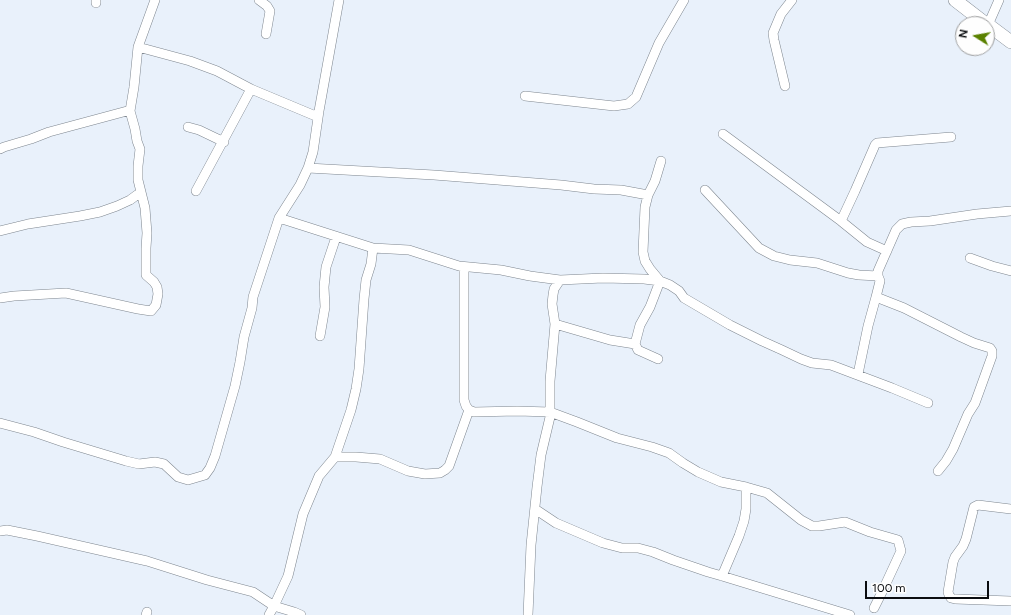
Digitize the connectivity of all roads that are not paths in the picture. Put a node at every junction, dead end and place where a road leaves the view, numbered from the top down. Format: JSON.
{"nodes":[{"id":1,"x":155,"y":0,"type":"edge"},
{"id":2,"x":259,"y":0,"type":"edge"},
{"id":3,"x":339,"y":0,"type":"edge"},
{"id":4,"x":684,"y":0,"type":"edge"},
{"id":5,"x":792,"y":0,"type":"edge"},
{"id":6,"x":955,"y":0,"type":"edge"},
{"id":7,"x":999,"y":0,"type":"edge"},
{"id":8,"x":976,"y":16,"type":"edge"},
{"id":9,"x":991,"y":16,"type":"edge"},
{"id":10,"x":995,"y":30,"type":"edge"},
{"id":11,"x":266,"y":34,"type":"dead end"},
{"id":12,"x":1011,"y":42,"type":"edge"},
{"id":13,"x":138,"y":46,"type":"junction"},
{"id":14,"x":785,"y":86,"type":"dead end"},
{"id":15,"x":251,"y":89,"type":"junction"},
{"id":16,"x":525,"y":96,"type":"dead end"},
{"id":17,"x":130,"y":111,"type":"junction"},
{"id":18,"x":318,"y":117,"type":"junction"},
{"id":19,"x":188,"y":127,"type":"dead end"},
{"id":20,"x":723,"y":134,"type":"dead end"},
{"id":21,"x":951,"y":137,"type":"dead end"},
{"id":22,"x":224,"y":142,"type":"junction"},
{"id":23,"x":0,"y":150,"type":"edge"},
{"id":24,"x":661,"y":161,"type":"dead end"},
{"id":25,"x":308,"y":168,"type":"junction"},
{"id":26,"x":705,"y":190,"type":"dead end"},
{"id":27,"x":196,"y":191,"type":"dead end"},
{"id":28,"x":141,"y":192,"type":"junction"},
{"id":29,"x":648,"y":195,"type":"junction"},
{"id":30,"x":1011,"y":211,"type":"edge"},
{"id":31,"x":279,"y":218,"type":"junction"},
{"id":32,"x":841,"y":221,"type":"junction"},
{"id":33,"x":0,"y":231,"type":"edge"},
{"id":34,"x":336,"y":237,"type":"junction"},
{"id":35,"x":373,"y":248,"type":"junction"},
{"id":36,"x":887,"y":251,"type":"junction"},
{"id":37,"x":970,"y":258,"type":"dead end"},
{"id":38,"x":464,"y":267,"type":"junction"},
{"id":39,"x":1011,"y":271,"type":"edge"},
{"id":40,"x":878,"y":276,"type":"junction"},
{"id":41,"x":560,"y":280,"type":"junction"},
{"id":42,"x":660,"y":281,"type":"junction"},
{"id":43,"x":876,"y":297,"type":"junction"},
{"id":44,"x":0,"y":298,"type":"edge"},
{"id":45,"x":555,"y":324,"type":"junction"},
{"id":46,"x":320,"y":336,"type":"dead end"},
{"id":47,"x":635,"y":344,"type":"junction"},
{"id":48,"x":658,"y":358,"type":"dead end"},
{"id":49,"x":858,"y":374,"type":"junction"},
{"id":50,"x":928,"y":403,"type":"dead end"},
{"id":51,"x":469,"y":410,"type":"junction"},
{"id":52,"x":550,"y":412,"type":"junction"},
{"id":53,"x":0,"y":423,"type":"edge"},
{"id":54,"x":335,"y":457,"type":"junction"},
{"id":55,"x":938,"y":471,"type":"dead end"},
{"id":56,"x":746,"y":487,"type":"junction"},
{"id":57,"x":535,"y":509,"type":"junction"},
{"id":58,"x":1011,"y":509,"type":"edge"},
{"id":59,"x":0,"y":530,"type":"edge"},
{"id":60,"x":722,"y":576,"type":"junction"},
{"id":61,"x":1011,"y":601,"type":"edge"},
{"id":62,"x":274,"y":606,"type":"junction"},
{"id":63,"x":874,"y":608,"type":"dead end"},
{"id":64,"x":270,"y":615,"type":"edge"},
{"id":65,"x":301,"y":615,"type":"edge"},
{"id":66,"x":528,"y":615,"type":"edge"},
{"id":67,"x":850,"y":615,"type":"edge"}],
"edges":[{"from":1,"to":13,"type":"street"},
{"from":2,"to":11,"type":"street"},
{"from":3,"to":18,"type":"street"},
{"from":4,"to":16,"type":"street"},
{"from":5,"to":14,"type":"street"},
{"from":6,"to":8,"type":"street"},
{"from":7,"to":9,"type":"street"},
{"from":10,"to":12,"type":"street"},
{"from":13,"to":15,"type":"street"},
{"from":13,"to":17,"type":"street"},
{"from":15,"to":18,"type":"street"},
{"from":15,"to":22,"type":"street"},
{"from":17,"to":23,"type":"street"},
{"from":17,"to":28,"type":"street"},
{"from":18,"to":25,"type":"street"},
{"from":19,"to":22,"type":"street"},
{"from":20,"to":32,"type":"street"},
{"from":21,"to":32,"type":"street"},
{"from":22,"to":27,"type":"street"},
{"from":24,"to":29,"type":"street"},
{"from":25,"to":29,"type":"street"},
{"from":25,"to":31,"type":"street"},
{"from":26,"to":40,"type":"street"},
{"from":28,"to":33,"type":"street"},
{"from":28,"to":44,"type":"street"},
{"from":29,"to":42,"type":"street"},
{"from":30,"to":36,"type":"street"},
{"from":31,"to":34,"type":"street"},
{"from":31,"to":53,"type":"street"},
{"from":32,"to":36,"type":"street"},
{"from":34,"to":35,"type":"street"},
{"from":34,"to":46,"type":"street"},
{"from":35,"to":38,"type":"street"},
{"from":35,"to":54,"type":"street"},
{"from":36,"to":40,"type":"street"},
{"from":37,"to":39,"type":"street"},
{"from":38,"to":41,"type":"street"},
{"from":38,"to":51,"type":"street"},
{"from":40,"to":43,"type":"street"},
{"from":41,"to":42,"type":"street"},
{"from":41,"to":45,"type":"street"},
{"from":42,"to":47,"type":"street"},
{"from":42,"to":49,"type":"street"},
{"from":43,"to":49,"type":"street"},
{"from":43,"to":55,"type":"street"},
{"from":45,"to":47,"type":"street"},
{"from":45,"to":52,"type":"street"},
{"from":47,"to":48,"type":"street"},
{"from":49,"to":50,"type":"street"},
{"from":51,"to":52,"type":"street"},
{"from":51,"to":54,"type":"street"},
{"from":52,"to":56,"type":"street"},
{"from":52,"to":57,"type":"street"},
{"from":54,"to":62,"type":"street"},
{"from":56,"to":60,"type":"street"},
{"from":56,"to":63,"type":"street"},
{"from":57,"to":60,"type":"street"},
{"from":57,"to":66,"type":"street"},
{"from":58,"to":61,"type":"street"},
{"from":59,"to":62,"type":"street"},
{"from":60,"to":67,"type":"street"},
{"from":62,"to":64,"type":"street"},
{"from":62,"to":65,"type":"street"}]}
